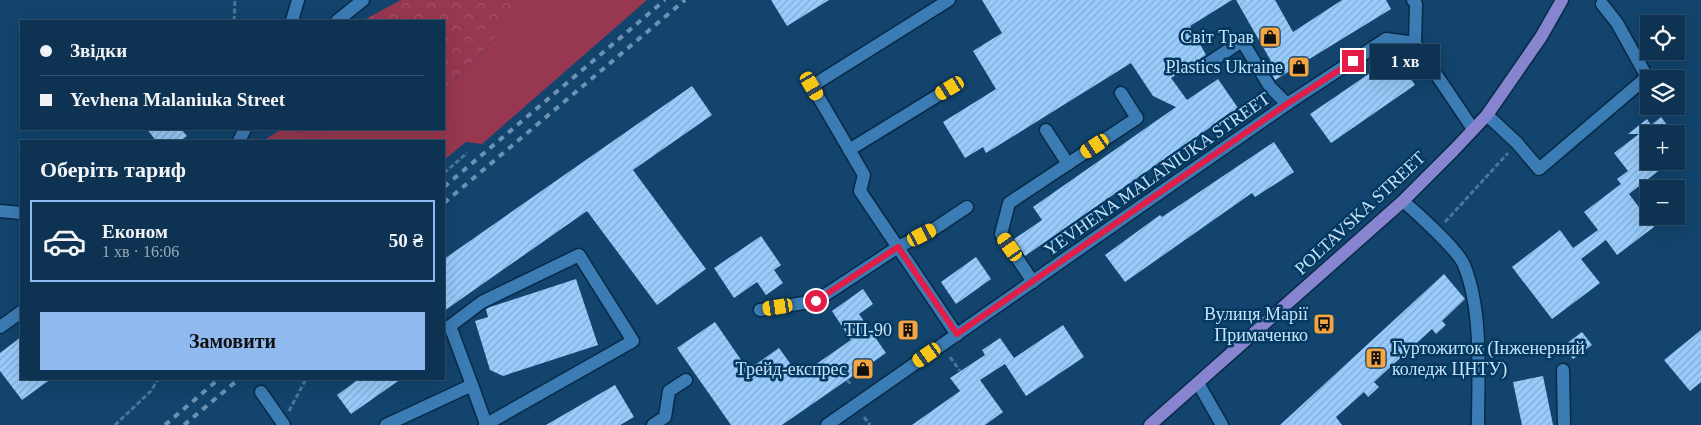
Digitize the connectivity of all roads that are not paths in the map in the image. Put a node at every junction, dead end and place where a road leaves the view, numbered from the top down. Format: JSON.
{"nodes":[{"id":1,"x":298,"y":0,"type":"edge"},
{"id":2,"x":363,"y":0,"type":"edge"},
{"id":3,"x":949,"y":0,"type":"edge"},
{"id":4,"x":1412,"y":0,"type":"edge"},
{"id":5,"x":1562,"y":0,"type":"edge"},
{"id":6,"x":1602,"y":4,"type":"dead end"},
{"id":7,"x":292,"y":20,"type":"edge"},
{"id":8,"x":338,"y":20,"type":"edge"},
{"id":9,"x":1415,"y":43,"type":"junction"},
{"id":10,"x":1201,"y":68,"type":"dead end"},
{"id":11,"x":950,"y":88,"type":"dead end"},
{"id":12,"x":1121,"y":93,"type":"dead end"},
{"id":13,"x":1287,"y":104,"type":"junction"},
{"id":14,"x":1487,"y":115,"type":"junction"},
{"id":15,"x":1473,"y":129,"type":"junction"},
{"id":16,"x":1046,"y":130,"type":"dead end"},
{"id":17,"x":849,"y":150,"type":"junction"},
{"id":18,"x":1068,"y":164,"type":"junction"},
{"id":19,"x":1403,"y":201,"type":"junction"},
{"id":20,"x":967,"y":207,"type":"dead end"},
{"id":21,"x":0,"y":212,"type":"edge"},
{"id":22,"x":20,"y":212,"type":"edge"},
{"id":23,"x":898,"y":247,"type":"junction"},
{"id":24,"x":1034,"y":282,"type":"junction"},
{"id":25,"x":760,"y":310,"type":"dead end"},
{"id":26,"x":20,"y":313,"type":"edge"},
{"id":27,"x":0,"y":327,"type":"edge"},
{"id":28,"x":957,"y":334,"type":"junction"},
{"id":29,"x":1563,"y":370,"type":"dead end"},
{"id":30,"x":686,"y":380,"type":"dead end"},
{"id":31,"x":1198,"y":384,"type":"junction"},
{"id":32,"x":472,"y":385,"type":"junction"},
{"id":33,"x":261,"y":392,"type":"dead end"},
{"id":34,"x":283,"y":424,"type":"edge"},
{"id":35,"x":386,"y":425,"type":"edge"},
{"id":36,"x":486,"y":425,"type":"edge"},
{"id":37,"x":653,"y":425,"type":"edge"},
{"id":38,"x":827,"y":425,"type":"edge"},
{"id":39,"x":1150,"y":425,"type":"edge"},
{"id":40,"x":1222,"y":425,"type":"edge"},
{"id":41,"x":1478,"y":425,"type":"edge"},
{"id":42,"x":1564,"y":425,"type":"edge"}],
"edges":[{"from":1,"to":7,"type":"street"},
{"from":2,"to":8,"type":"street"},
{"from":3,"to":17,"type":"street"},
{"from":4,"to":9,"type":"street"},
{"from":5,"to":14,"type":"main road","name":"POLTAVSKA STREET"},
{"from":6,"to":14,"type":"street"},
{"from":9,"to":13,"type":"street","name":"YEVHENA MALANIUKA STREET"},
{"from":9,"to":15,"type":"street"},
{"from":10,"to":13,"type":"street"},
{"from":11,"to":17,"type":"street"},
{"from":12,"to":18,"type":"street"},
{"from":13,"to":24,"type":"street","name":"YEVHENA MALANIUKA STREET"},
{"from":14,"to":15,"type":"main road","name":"POLTAVSKA STREET"},
{"from":15,"to":19,"type":"main road","name":"POLTAVSKA STREET"},
{"from":16,"to":18,"type":"street"},
{"from":17,"to":23,"type":"street"},
{"from":18,"to":24,"type":"street"},
{"from":19,"to":31,"type":"main road","name":"POLTAVSKA STREET"},
{"from":19,"to":41,"type":"street"},
{"from":20,"to":23,"type":"street"},
{"from":21,"to":22,"type":"street"},
{"from":23,"to":25,"type":"street"},
{"from":23,"to":28,"type":"street"},
{"from":24,"to":28,"type":"street","name":"YEVHENA MALANIUKA STREET"},
{"from":26,"to":27,"type":"street"},
{"from":28,"to":38,"type":"street","name":"YEVHENA MALANIUKA STREET"},
{"from":29,"to":42,"type":"street"},
{"from":30,"to":37,"type":"street"},
{"from":31,"to":39,"type":"main road","name":"POLTAVSKA STREET"},
{"from":31,"to":40,"type":"street"},
{"from":32,"to":35,"type":"street"},
{"from":32,"to":36,"type":"street"},
{"from":32,"to":36,"type":"street"},
{"from":33,"to":34,"type":"street"}]}
